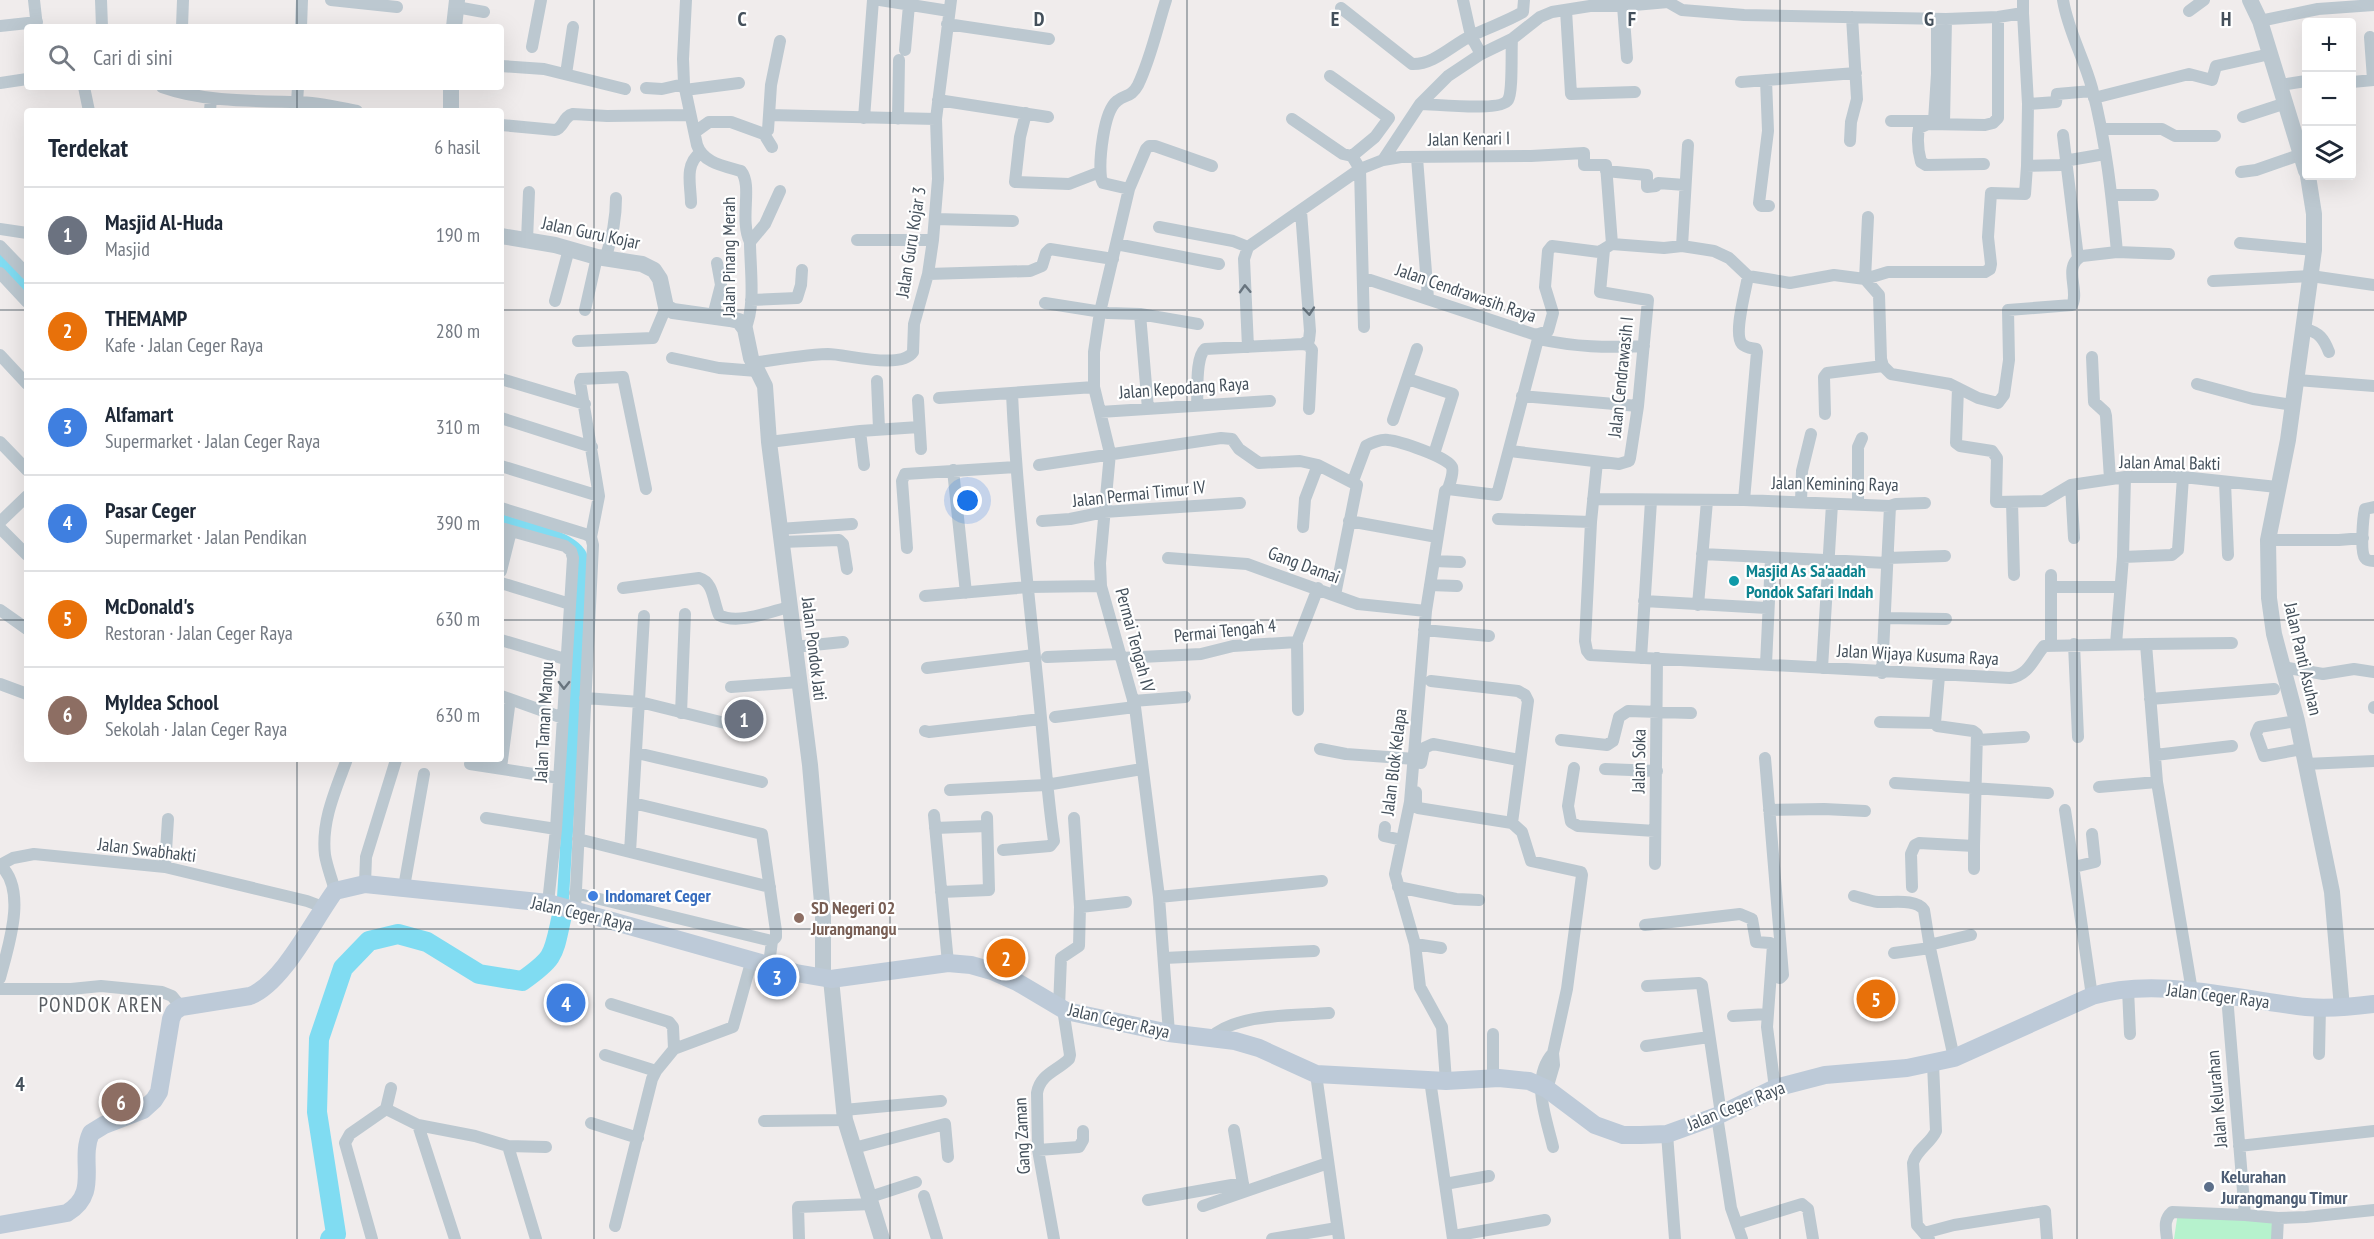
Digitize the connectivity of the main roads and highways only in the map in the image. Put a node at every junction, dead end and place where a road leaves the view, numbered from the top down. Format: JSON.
{"nodes":[{"id":1,"x":2374,"y":1004,"type":"edge"},
{"id":2,"x":0,"y":1225,"type":"edge"}],
"edges":[{"from":1,"to":2,"type":"main road","name":"Jalan Ceger Raya"}]}
